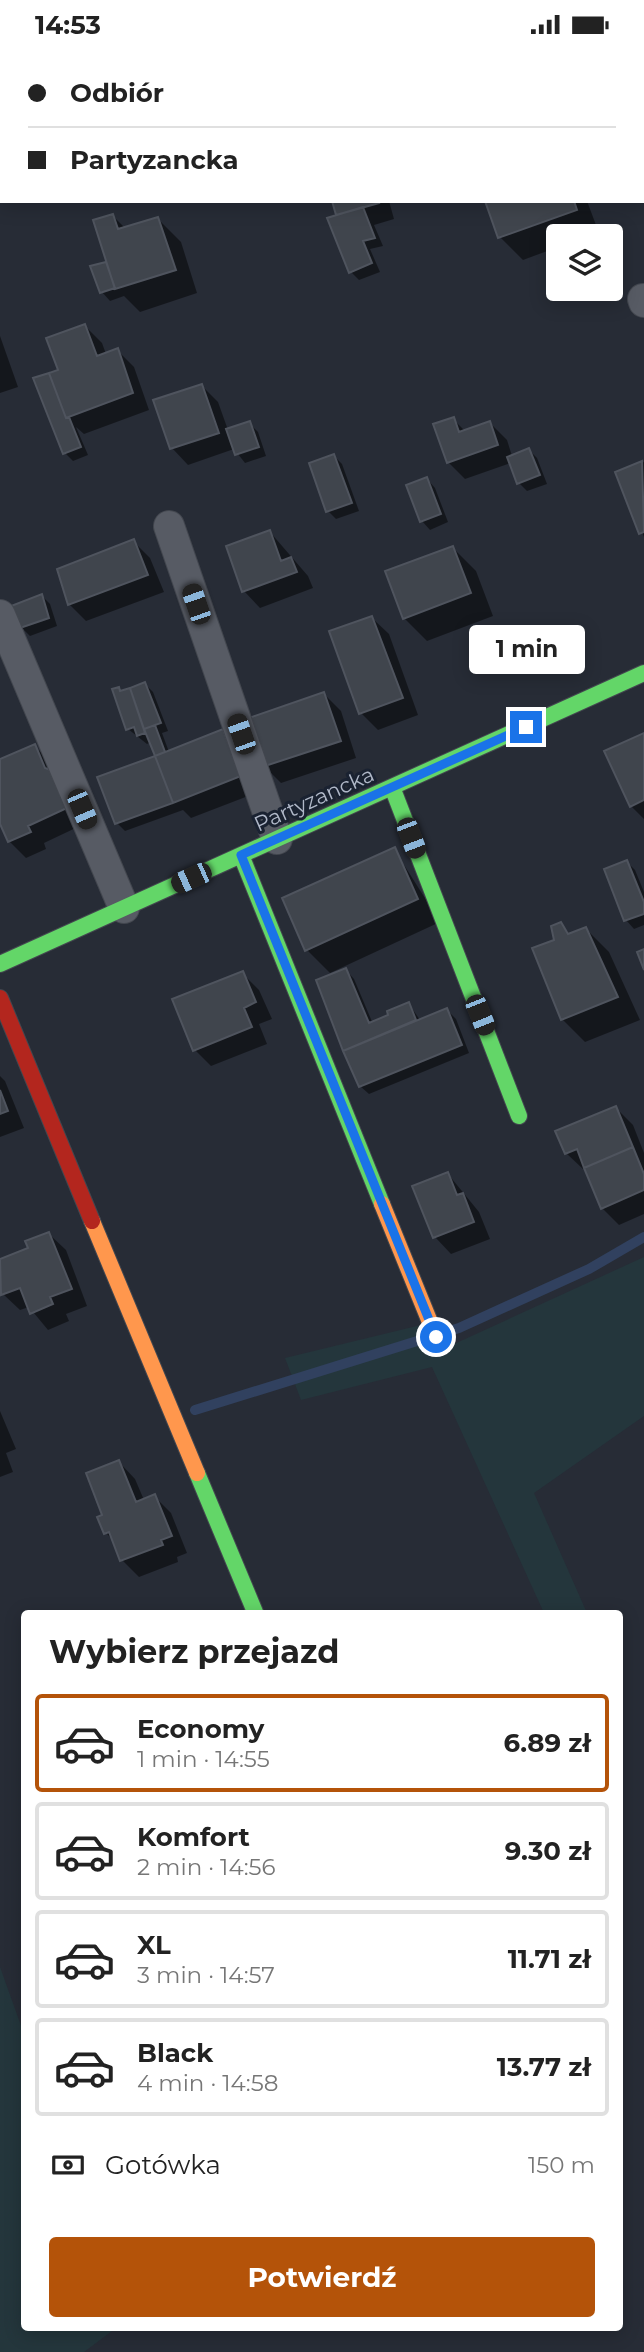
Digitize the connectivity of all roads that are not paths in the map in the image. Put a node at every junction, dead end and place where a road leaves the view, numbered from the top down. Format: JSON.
{"nodes":[{"id":1,"x":169,"y":526,"type":"dead end"},
{"id":2,"x":0,"y":615,"type":"edge"},
{"id":3,"x":644,"y":673,"type":"edge"},
{"id":4,"x":392,"y":787,"type":"junction"},
{"id":5,"x":277,"y":839,"type":"junction"},
{"id":6,"x":241,"y":855,"type":"junction"},
{"id":7,"x":124,"y":908,"type":"junction"},
{"id":8,"x":0,"y":964,"type":"edge"},
{"id":9,"x":0,"y":998,"type":"edge"},
{"id":10,"x":519,"y":1116,"type":"dead end"},
{"id":11,"x":436,"y":1337,"type":"dead end"},
{"id":12,"x":254,"y":1610,"type":"edge"}],
"edges":[{"from":1,"to":5,"type":"street"},
{"from":2,"to":7,"type":"street"},
{"from":3,"to":4,"type":"street","name":"Partyzancka"},
{"from":4,"to":5,"type":"street","name":"Partyzancka"},
{"from":4,"to":10,"type":"street"},
{"from":5,"to":6,"type":"street","name":"Partyzancka"},
{"from":6,"to":7,"type":"street","name":"Partyzancka"},
{"from":6,"to":11,"type":"street"},
{"from":7,"to":8,"type":"street","name":"Partyzancka"},
{"from":9,"to":12,"type":"street"}]}
